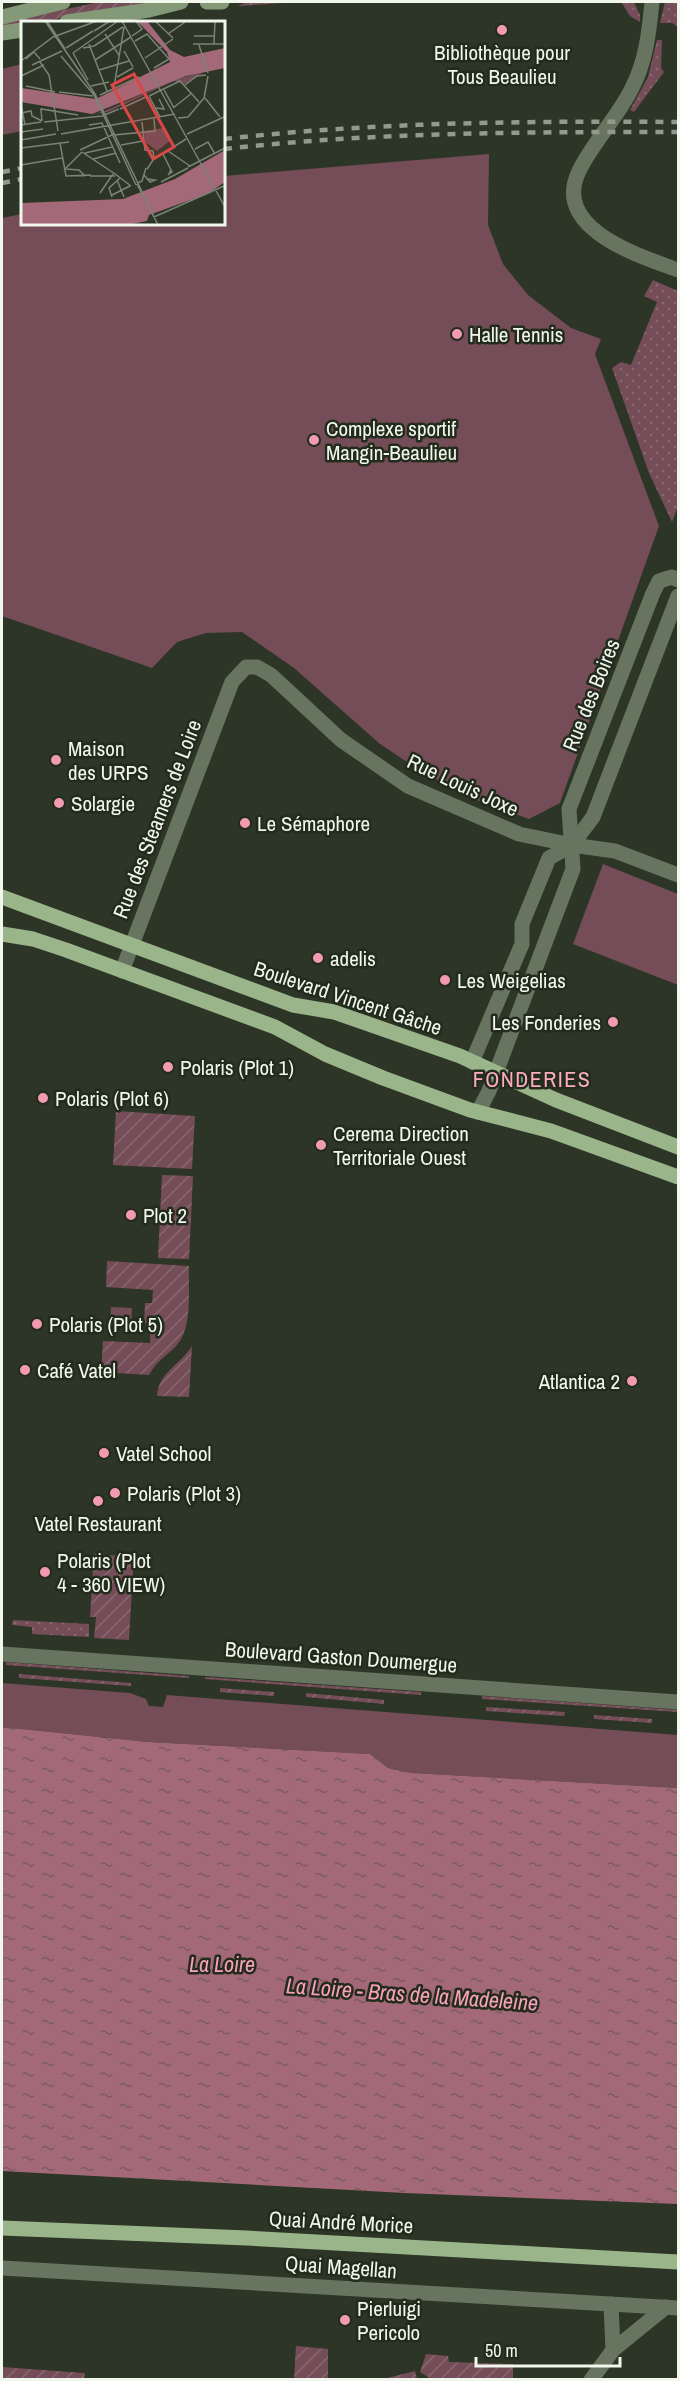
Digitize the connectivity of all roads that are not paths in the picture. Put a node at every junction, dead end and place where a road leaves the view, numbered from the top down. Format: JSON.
{"nodes":[{"id":1,"x":63,"y":2,"type":"edge"},
{"id":2,"x":181,"y":2,"type":"edge"},
{"id":3,"x":207,"y":2,"type":"edge"},
{"id":4,"x":222,"y":2,"type":"edge"},
{"id":5,"x":652,"y":2,"type":"edge"},
{"id":6,"x":2,"y":17,"type":"edge"},
{"id":7,"x":74,"y":21,"type":"edge"},
{"id":8,"x":21,"y":30,"type":"edge"},
{"id":9,"x":2,"y":33,"type":"edge"},
{"id":10,"x":678,"y":270,"type":"edge"},
{"id":11,"x":678,"y":580,"type":"edge"},
{"id":12,"x":678,"y":596,"type":"edge"},
{"id":13,"x":232,"y":682,"type":"joint"},
{"id":14,"x":572,"y":845,"type":"junction"},
{"id":15,"x":678,"y":875,"type":"edge"},
{"id":16,"x":2,"y":897,"type":"edge"},
{"id":17,"x":2,"y":934,"type":"edge"},
{"id":18,"x":522,"y":944,"type":"junction"},
{"id":19,"x":544,"y":944,"type":"junction"},
{"id":20,"x":132,"y":946,"type":"junction"},
{"id":21,"x":122,"y":971,"type":"junction"},
{"id":22,"x":472,"y":1062,"type":"junction"},
{"id":23,"x":495,"y":1071,"type":"junction"},
{"id":24,"x":478,"y":1112,"type":"junction"},
{"id":25,"x":678,"y":1147,"type":"edge"},
{"id":26,"x":678,"y":1177,"type":"edge"},
{"id":27,"x":2,"y":1654,"type":"edge"},
{"id":28,"x":678,"y":1702,"type":"edge"},
{"id":29,"x":2,"y":2228,"type":"edge"},
{"id":30,"x":678,"y":2262,"type":"edge"},
{"id":31,"x":2,"y":2268,"type":"edge"},
{"id":32,"x":611,"y":2304,"type":"junction"},
{"id":33,"x":672,"y":2308,"type":"edge"},
{"id":34,"x":613,"y":2350,"type":"junction"},
{"id":35,"x":591,"y":2379,"type":"edge"}],
"edges":[{"from":1,"to":6,"type":"street"},
{"from":2,"to":7,"type":"street"},
{"from":3,"to":4,"type":"street"},
{"from":5,"to":10,"type":"street"},
{"from":8,"to":9,"type":"street"},
{"from":11,"to":14,"type":"street","name":"Rue des Boires"},
{"from":12,"to":14,"type":"street"},
{"from":13,"to":14,"type":"street","name":"Rue Louis Joxe"},
{"from":13,"to":20,"type":"street","name":"Rue des Steamers de Loire"},
{"from":14,"to":15,"type":"street","name":"Rue Louis Joxe"},
{"from":14,"to":18,"type":"street"},
{"from":14,"to":19,"type":"street","name":"Rue des Boires"},
{"from":16,"to":20,"type":"main road","name":"Boulevard Vincent Gâche"},
{"from":17,"to":21,"type":"main road"},
{"from":18,"to":19,"type":"street"},
{"from":18,"to":22,"type":"street"},
{"from":19,"to":23,"type":"street","name":"Rue des Boires"},
{"from":20,"to":21,"type":"street","name":"Rue des Steamers de Loire"},
{"from":20,"to":22,"type":"main road","name":"Boulevard Vincent Gâche"},
{"from":21,"to":24,"type":"main road"},
{"from":22,"to":23,"type":"main road","name":"Boulevard Vincent Gâche"},
{"from":23,"to":24,"type":"street","name":"Rue des Boires"},
{"from":23,"to":25,"type":"main road","name":"Boulevard Vincent Gâche"},
{"from":24,"to":26,"type":"main road"},
{"from":27,"to":28,"type":"street","name":"Boulevard Gaston Doumergue"},
{"from":29,"to":30,"type":"main road","name":"Quai André Morice"},
{"from":31,"to":32,"type":"street","name":"Quai Magellan"},
{"from":32,"to":33,"type":"street","name":"Quai Magellan"},
{"from":32,"to":34,"type":"street"},
{"from":33,"to":34,"type":"street"},
{"from":34,"to":35,"type":"street"}]}
